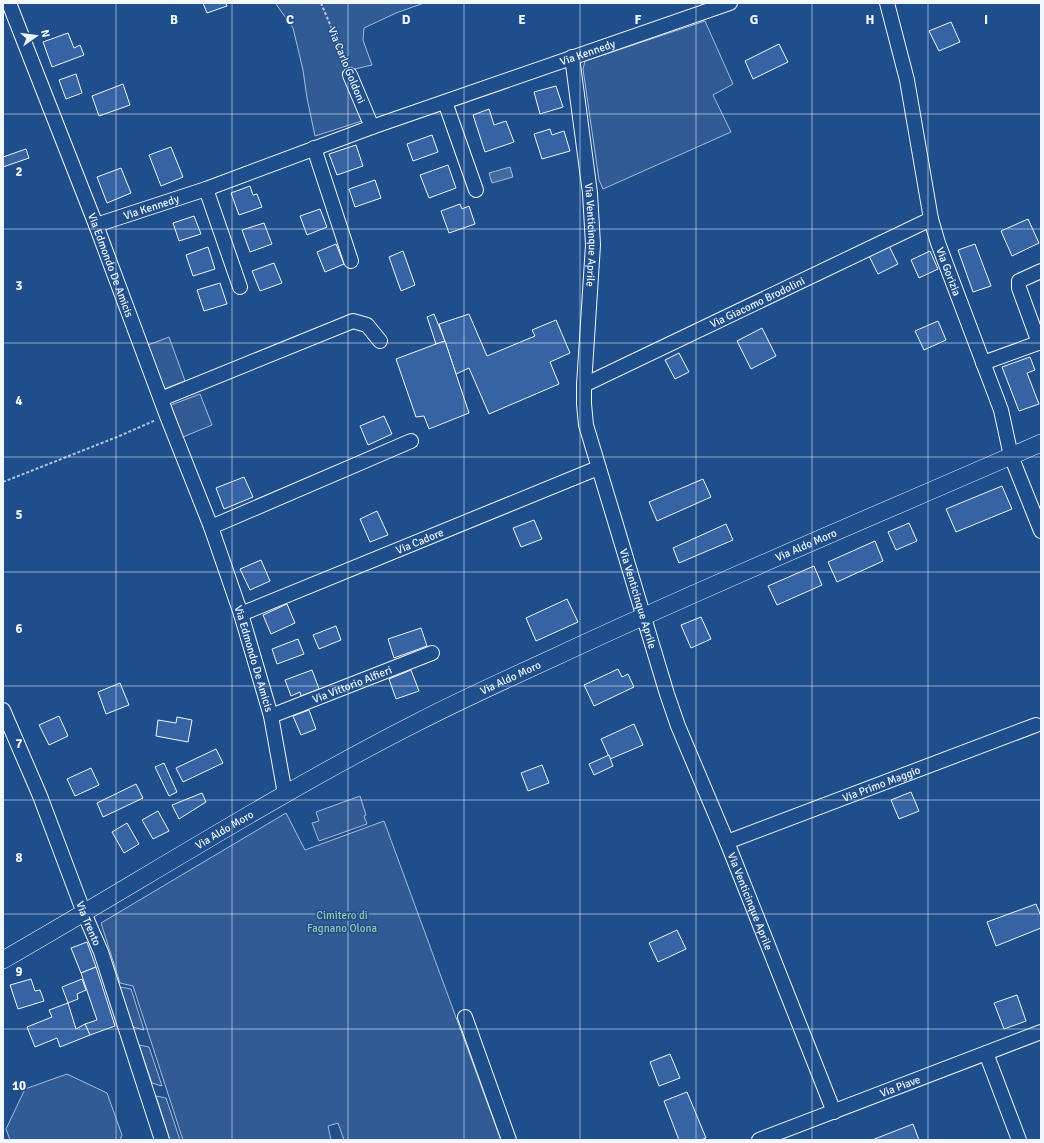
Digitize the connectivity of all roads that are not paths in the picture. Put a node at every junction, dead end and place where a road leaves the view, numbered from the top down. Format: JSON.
{"nodes":[{"id":1,"x":9,"y":3,"type":"edge"},
{"id":2,"x":730,"y":3,"type":"edge"},
{"id":3,"x":887,"y":3,"type":"edge"},
{"id":4,"x":572,"y":57,"type":"junction"},
{"id":5,"x":350,"y":74,"type":"road end"},
{"id":6,"x":445,"y":102,"type":"junction"},
{"id":7,"x":372,"y":127,"type":"junction"},
{"id":8,"x":314,"y":148,"type":"junction"},
{"id":9,"x":206,"y":189,"type":"junction"},
{"id":10,"x":476,"y":190,"type":"dead end"},
{"id":11,"x":931,"y":219,"type":"junction"},
{"id":12,"x":96,"y":225,"type":"junction"},
{"id":13,"x":351,"y":261,"type":"dead end"},
{"id":14,"x":1041,"y":271,"type":"edge"},
{"id":15,"x":240,"y":287,"type":"dead end"},
{"id":16,"x":380,"y":341,"type":"dead end"},
{"id":17,"x":1040,"y":342,"type":"edge"},
{"id":18,"x":983,"y":363,"type":"junction"},
{"id":19,"x":584,"y":384,"type":"junction"},
{"id":20,"x":160,"y":399,"type":"junction"},
{"id":21,"x":411,"y":441,"type":"dead end"},
{"id":22,"x":1041,"y":443,"type":"edge"},
{"id":23,"x":1011,"y":456,"type":"junction"},
{"id":24,"x":598,"y":468,"type":"junction"},
{"id":25,"x":211,"y":527,"type":"junction"},
{"id":26,"x":1041,"y":531,"type":"edge"},
{"id":27,"x":241,"y":614,"type":"junction"},
{"id":28,"x":643,"y":616,"type":"junction"},
{"id":29,"x":432,"y":653,"type":"dead end"},
{"id":30,"x":3,"y":710,"type":"edge"},
{"id":31,"x":272,"y":716,"type":"junction"},
{"id":32,"x":1039,"y":728,"type":"edge"},
{"id":33,"x":285,"y":794,"type":"junction"},
{"id":34,"x":727,"y":842,"type":"junction"},
{"id":35,"x":84,"y":913,"type":"junction"},
{"id":36,"x":3,"y":960,"type":"edge"},
{"id":37,"x":465,"y":1017,"type":"dead end"},
{"id":38,"x":1041,"y":1032,"type":"edge"},
{"id":39,"x":986,"y":1053,"type":"junction"},
{"id":40,"x":834,"y":1112,"type":"junction"},
{"id":41,"x":162,"y":1140,"type":"edge"},
{"id":42,"x":509,"y":1140,"type":"edge"},
{"id":43,"x":760,"y":1140,"type":"edge"},
{"id":44,"x":1019,"y":1140,"type":"edge"}],
"edges":[{"from":1,"to":12,"type":"street","name":"Via Edmondo De Amicis"},
{"from":2,"to":4,"type":"street","name":"Via Kennedy"},
{"from":3,"to":11,"type":"street","name":"Via Gorizia"},
{"from":4,"to":6,"type":"street","name":"Via Kennedy"},
{"from":4,"to":19,"type":"street","name":"Via Venticinque Aprile"},
{"from":5,"to":7,"type":"street","name":"Via Carlo Goldoni"},
{"from":6,"to":7,"type":"street","name":"Via Kennedy"},
{"from":6,"to":10,"type":"street"},
{"from":7,"to":8,"type":"street","name":"Via Kennedy"},
{"from":8,"to":9,"type":"street","name":"Via Kennedy"},
{"from":8,"to":13,"type":"street"},
{"from":9,"to":12,"type":"street","name":"Via Kennedy"},
{"from":9,"to":15,"type":"street"},
{"from":11,"to":18,"type":"street","name":"Via Gorizia"},
{"from":11,"to":19,"type":"street","name":"Via Giacomo Brodolini"},
{"from":12,"to":20,"type":"street","name":"Via Edmondo De Amicis"},
{"from":14,"to":17,"type":"street"},
{"from":16,"to":20,"type":"street"},
{"from":17,"to":18,"type":"street"},
{"from":18,"to":23,"type":"street","name":"Via Gorizia"},
{"from":19,"to":24,"type":"street","name":"Via Venticinque Aprile"},
{"from":20,"to":25,"type":"street","name":"Via Edmondo De Amicis"},
{"from":21,"to":25,"type":"street"},
{"from":22,"to":23,"type":"main road","name":"Via Aldo Moro"},
{"from":23,"to":26,"type":"street","name":"Via Gorizia"},
{"from":23,"to":28,"type":"main road","name":"Via Aldo Moro"},
{"from":24,"to":27,"type":"street","name":"Via Cadore"},
{"from":24,"to":28,"type":"street","name":"Via Venticinque Aprile"},
{"from":25,"to":27,"type":"street","name":"Via Edmondo De Amicis"},
{"from":27,"to":31,"type":"street","name":"Via Edmondo De Amicis"},
{"from":28,"to":33,"type":"main road","name":"Via Aldo Moro"},
{"from":28,"to":34,"type":"street","name":"Via Venticinque Aprile"},
{"from":29,"to":31,"type":"street","name":"Via Vittorio Alfieri"},
{"from":30,"to":35,"type":"street","name":"Via Trento"},
{"from":31,"to":33,"type":"street","name":"Via Edmondo De Amicis"},
{"from":32,"to":34,"type":"street","name":"Via Primo Maggio"},
{"from":33,"to":35,"type":"main road","name":"Via Aldo Moro"},
{"from":34,"to":40,"type":"street","name":"Via Venticinque Aprile"},
{"from":35,"to":36,"type":"main road","name":"Via Aldo Moro"},
{"from":35,"to":41,"type":"street","name":"Via Trento"},
{"from":37,"to":42,"type":"street"},
{"from":38,"to":39,"type":"street","name":"Via Piave"},
{"from":39,"to":40,"type":"street","name":"Via Piave"},
{"from":39,"to":44,"type":"street"},
{"from":40,"to":43,"type":"street","name":"Via Piave"}]}
